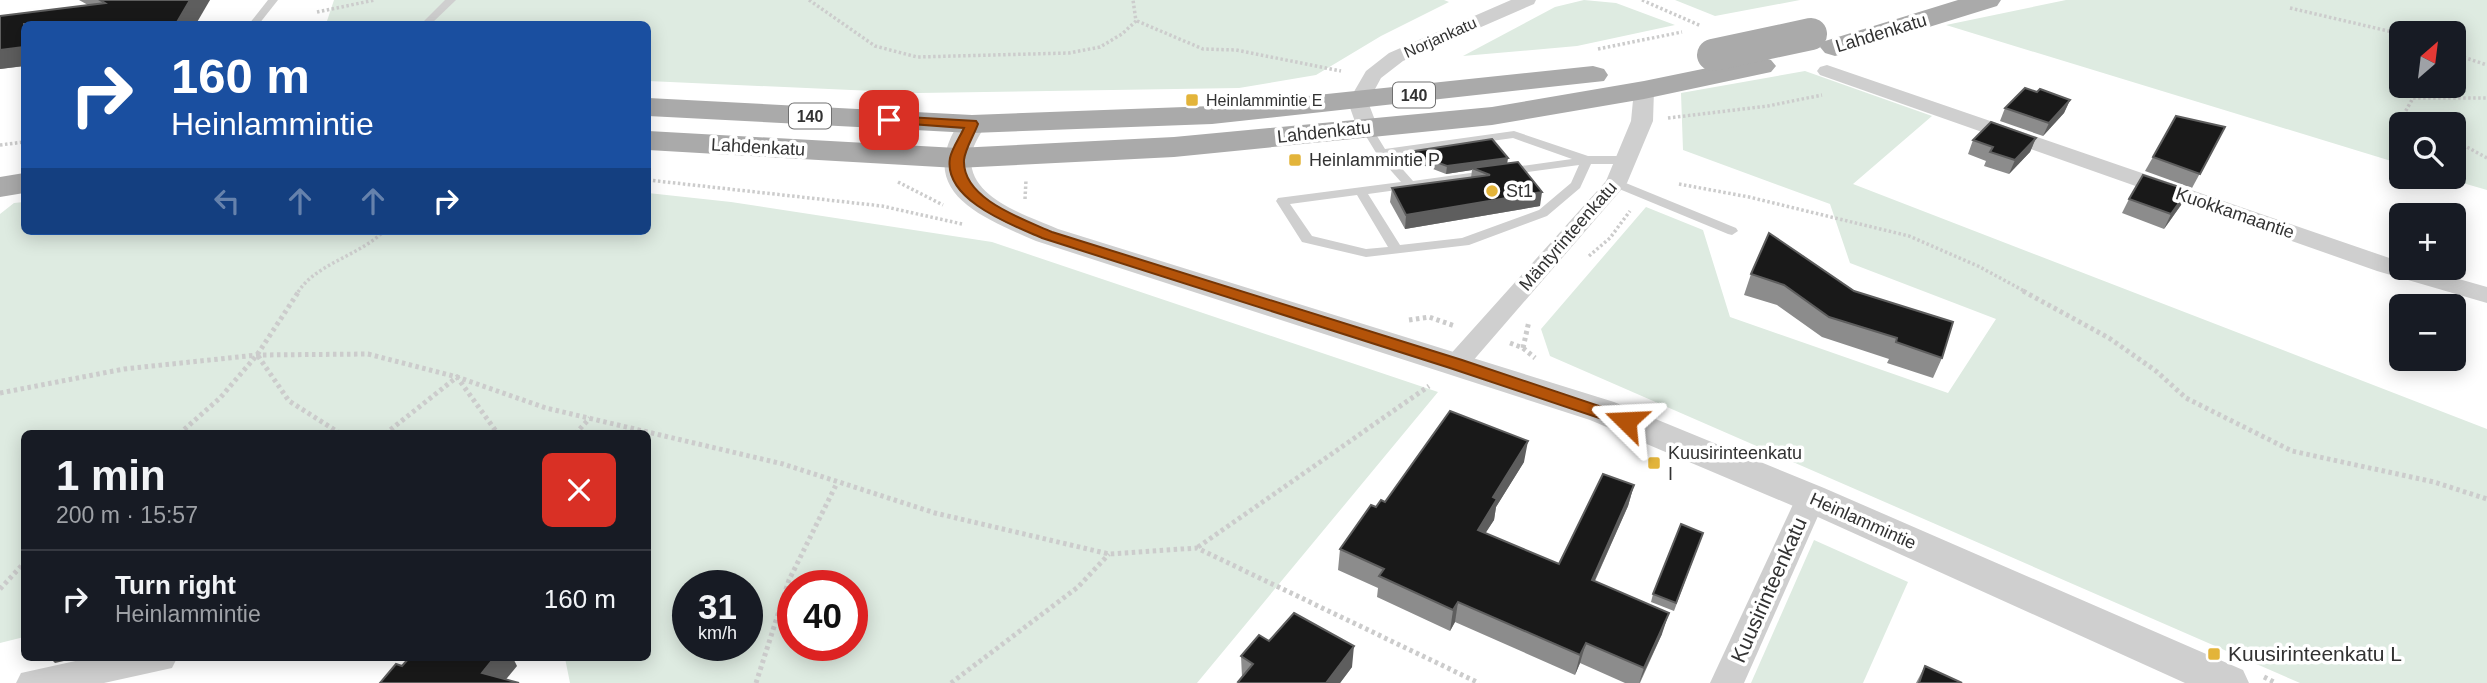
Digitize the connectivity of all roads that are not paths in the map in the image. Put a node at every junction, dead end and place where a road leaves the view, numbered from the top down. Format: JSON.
{"nodes":[{"id":1,"x":273,"y":0,"type":"edge"},
{"id":2,"x":451,"y":0,"type":"edge"},
{"id":3,"x":1527,"y":0,"type":"edge"},
{"id":4,"x":1932,"y":0,"type":"edge"},
{"id":5,"x":1986,"y":0,"type":"edge"},
{"id":6,"x":256,"y":21,"type":"edge"},
{"id":7,"x":429,"y":21,"type":"edge"},
{"id":8,"x":1824,"y":51,"type":"junction"},
{"id":9,"x":1644,"y":90,"type":"junction"},
{"id":10,"x":651,"y":107,"type":"edge"},
{"id":11,"x":972,"y":124,"type":"junction"},
{"id":12,"x":1369,"y":128,"type":"junction"},
{"id":13,"x":651,"y":141,"type":"edge"},
{"id":14,"x":21,"y":158,"type":"edge"},
{"id":15,"x":957,"y":158,"type":"junction"},
{"id":16,"x":1587,"y":160,"type":"junction"},
{"id":17,"x":0,"y":161,"type":"edge"},
{"id":18,"x":1620,"y":173,"type":"junction"},
{"id":19,"x":21,"y":184,"type":"edge"},
{"id":20,"x":1410,"y":185,"type":"junction"},
{"id":21,"x":0,"y":187,"type":"edge"},
{"id":22,"x":1360,"y":191,"type":"junction"},
{"id":23,"x":1732,"y":231,"type":"dead end"},
{"id":24,"x":1396,"y":249,"type":"junction"},
{"id":25,"x":2487,"y":295,"type":"edge"},
{"id":26,"x":1456,"y":364,"type":"junction"},
{"id":27,"x":1811,"y":498,"type":"junction"},
{"id":28,"x":145,"y":661,"type":"edge"},
{"id":29,"x":33,"y":683,"type":"edge"},
{"id":30,"x":1727,"y":683,"type":"edge"},
{"id":31,"x":2228,"y":683,"type":"edge"}],
"edges":[{"from":1,"to":6,"type":"lane"},
{"from":2,"to":7,"type":"lane"},
{"from":3,"to":12,"type":"street","name":"Norjankatu"},
{"from":4,"to":8,"type":"main road","name":"Lahdenkatu"},
{"from":5,"to":8,"type":"main road","name":"Lahdenkatu","number":"140"},
{"from":8,"to":9,"type":"main road","name":"Lahdenkatu","number":"140"},
{"from":8,"to":12,"type":"main road","name":"Lahdenkatu","number":"140","bridge":true},
{"from":8,"to":25,"type":"street","name":"Kuokkamaantie"},
{"from":9,"to":12,"type":"main road","name":"Lahdenkatu","number":"140"},
{"from":9,"to":18,"type":"street","name":"Mäntyrinteenkatu"},
{"from":10,"to":11,"type":"main road","name":"Lahdenkatu","number":"140"},
{"from":11,"to":12,"type":"main road","name":"Lahdenkatu","number":"140"},
{"from":11,"to":15,"type":"street"},
{"from":12,"to":15,"type":"main road","name":"Lahdenkatu","number":"140"},
{"from":12,"to":16,"type":"lane"},
{"from":12,"to":20,"type":"lane"},
{"from":13,"to":15,"type":"main road","name":"Lahdenkatu","number":"140"},
{"from":14,"to":17,"type":"main road"},
{"from":15,"to":26,"type":"street","name":"Heinlammintie"},
{"from":16,"to":18,"type":"lane"},
{"from":16,"to":20,"type":"lane"},
{"from":16,"to":24,"type":"lane"},
{"from":18,"to":23,"type":"lane"},
{"from":18,"to":26,"type":"street","name":"Mäntyrinteenkatu"},
{"from":19,"to":21,"type":"main road"},
{"from":20,"to":22,"type":"lane"},
{"from":22,"to":24,"type":"lane"},
{"from":22,"to":24,"type":"lane"},
{"from":26,"to":27,"type":"street","name":"Heinlammintie"},
{"from":27,"to":30,"type":"street","name":"Kuusirinteenkatu"},
{"from":27,"to":31,"type":"street","name":"Heinlammintie"},
{"from":28,"to":29,"type":"street"}]}
